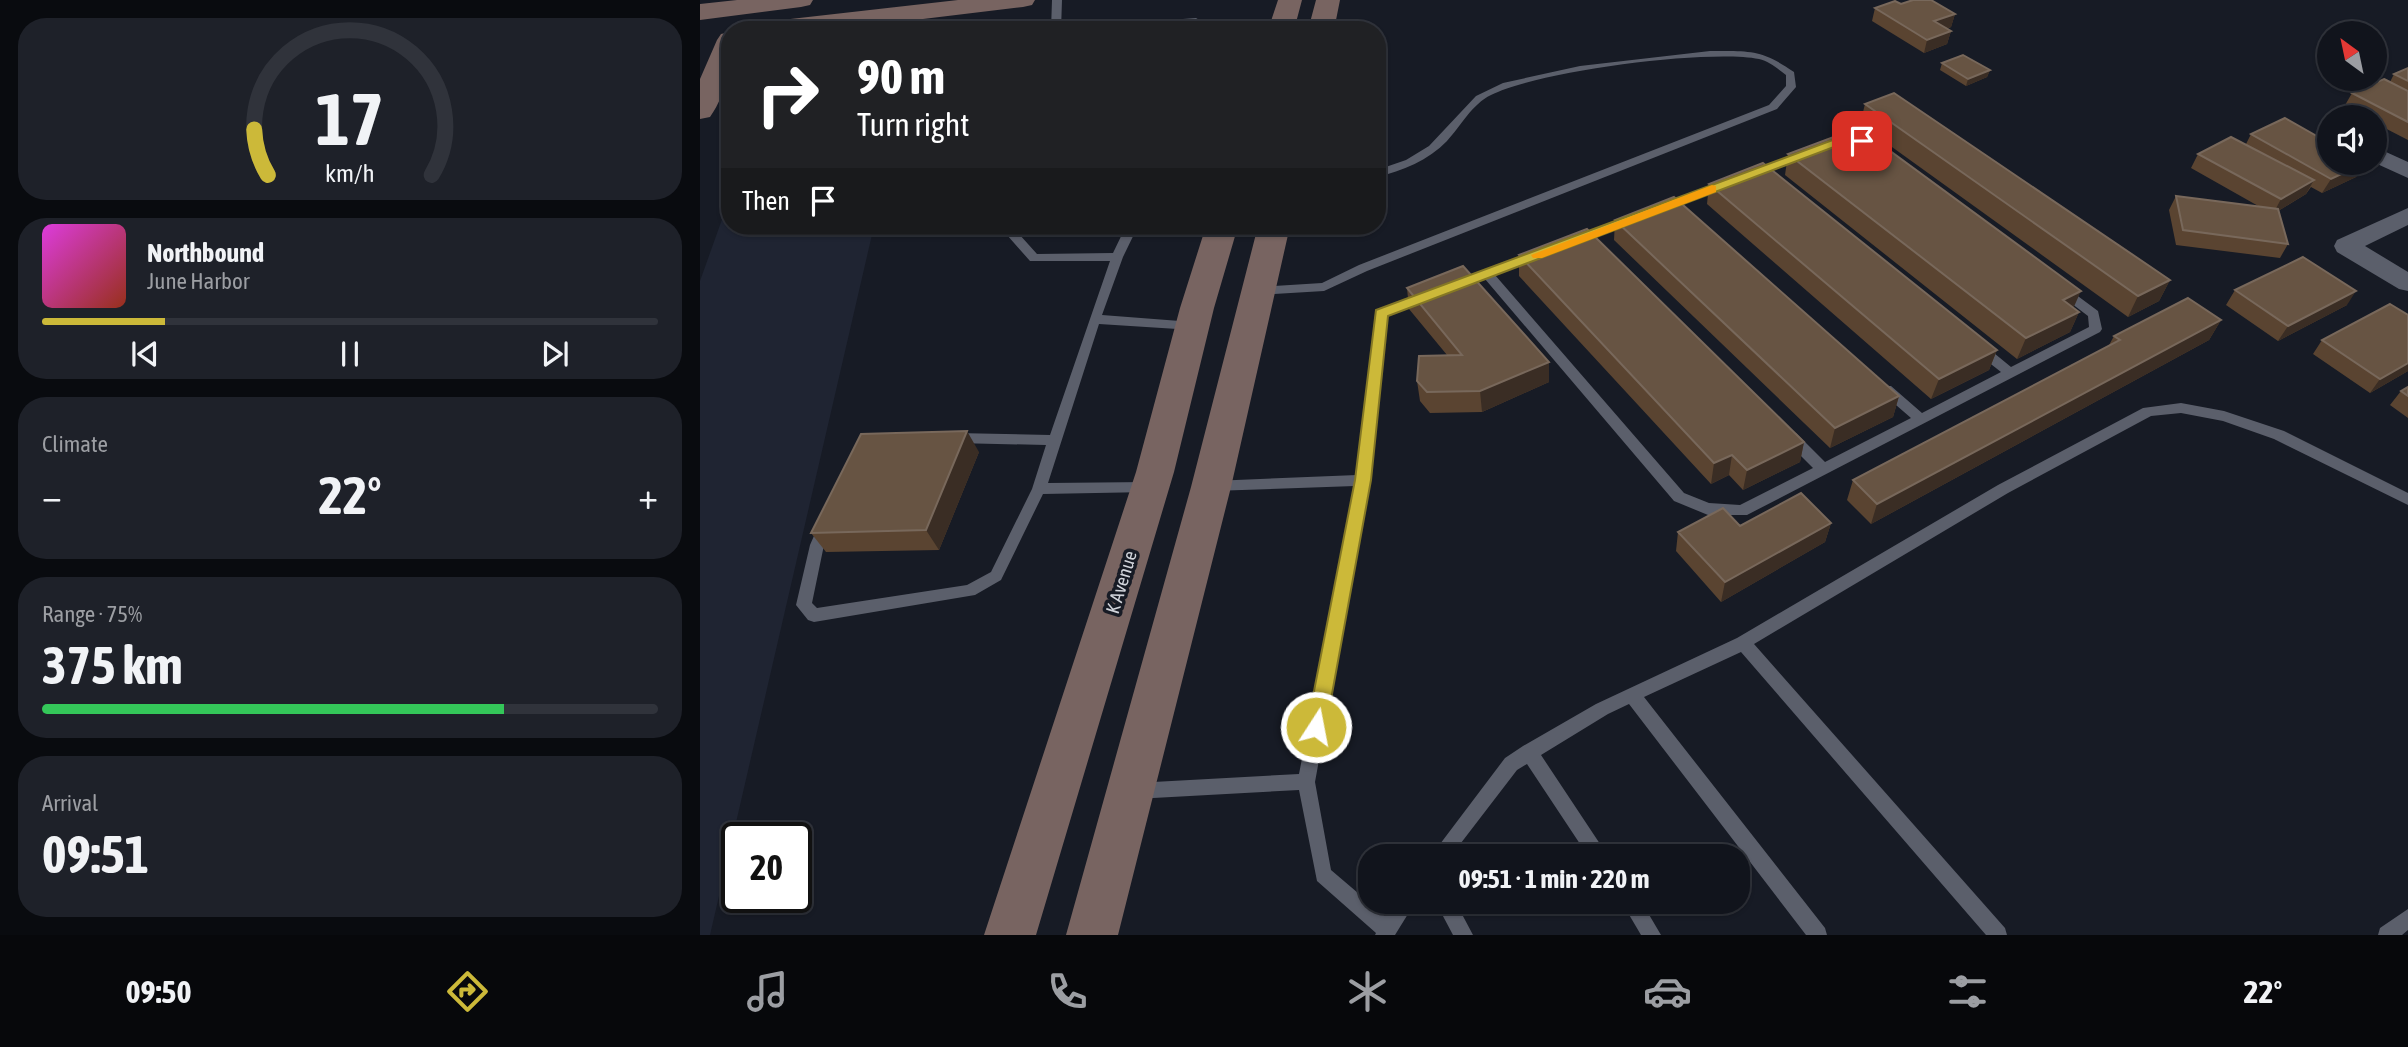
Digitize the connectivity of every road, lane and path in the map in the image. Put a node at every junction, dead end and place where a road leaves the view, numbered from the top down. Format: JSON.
{"nodes":[{"id":1,"x":801,"y":0,"type":"edge"},
{"id":2,"x":1023,"y":0,"type":"edge"},
{"id":3,"x":1057,"y":0,"type":"edge"},
{"id":4,"x":1290,"y":0,"type":"edge"},
{"id":5,"x":1328,"y":0,"type":"edge"},
{"id":6,"x":742,"y":12,"type":"edge"},
{"id":7,"x":713,"y":21,"type":"edge"},
{"id":8,"x":842,"y":21,"type":"edge"},
{"id":9,"x":1056,"y":21,"type":"edge"},
{"id":10,"x":1284,"y":21,"type":"edge"},
{"id":11,"x":1323,"y":21,"type":"edge"},
{"id":12,"x":700,"y":111,"type":"edge"},
{"id":13,"x":1884,"y":158,"type":"edge"},
{"id":14,"x":2387,"y":160,"type":"edge"},
{"id":15,"x":2408,"y":171,"type":"edge"},
{"id":16,"x":1386,"y":172,"type":"edge"},
{"id":17,"x":2408,"y":215,"type":"edge"},
{"id":18,"x":1013,"y":235,"type":"edge"},
{"id":19,"x":1128,"y":235,"type":"edge"},
{"id":20,"x":1219,"y":235,"type":"edge"},
{"id":21,"x":1272,"y":235,"type":"edge"},
{"id":22,"x":1117,"y":257,"type":"junction"},
{"id":23,"x":1487,"y":274,"type":"junction"},
{"id":24,"x":2050,"y":281,"type":"edge"},
{"id":25,"x":2408,"y":283,"type":"edge"},
{"id":26,"x":1258,"y":291,"type":"junction"},
{"id":27,"x":1094,"y":319,"type":"junction"},
{"id":28,"x":1193,"y":327,"type":"junction"},
{"id":29,"x":1968,"y":339,"type":"edge"},
{"id":30,"x":2010,"y":373,"type":"junction"},
{"id":31,"x":1879,"y":383,"type":"edge"},
{"id":32,"x":1920,"y":419,"type":"junction"},
{"id":33,"x":1784,"y":430,"type":"edge"},
{"id":34,"x":944,"y":438,"type":"edge"},
{"id":35,"x":1055,"y":440,"type":"junction"},
{"id":36,"x":1823,"y":469,"type":"junction"},
{"id":37,"x":1363,"y":480,"type":"junction"},
{"id":38,"x":1211,"y":486,"type":"junction"},
{"id":39,"x":1150,"y":487,"type":"junction"},
{"id":40,"x":1039,"y":489,"type":"junction"},
{"id":41,"x":2408,"y":499,"type":"edge"},
{"id":42,"x":831,"y":510,"type":"edge"},
{"id":43,"x":1744,"y":643,"type":"junction"},
{"id":44,"x":1632,"y":695,"type":"junction"},
{"id":45,"x":1529,"y":752,"type":"junction"},
{"id":46,"x":1306,"y":782,"type":"junction"},
{"id":47,"x":1130,"y":791,"type":"junction"},
{"id":48,"x":1449,"y":844,"type":"edge"},
{"id":49,"x":1591,"y":844,"type":"edge"},
{"id":50,"x":1398,"y":914,"type":"edge"},
{"id":51,"x":1452,"y":914,"type":"edge"},
{"id":52,"x":1638,"y":914,"type":"edge"},
{"id":53,"x":2408,"y":918,"type":"edge"},
{"id":54,"x":1385,"y":933,"type":"edge"},
{"id":55,"x":1010,"y":935,"type":"edge"},
{"id":56,"x":1092,"y":935,"type":"edge"},
{"id":57,"x":1464,"y":935,"type":"edge"},
{"id":58,"x":1652,"y":935,"type":"edge"},
{"id":59,"x":1818,"y":935,"type":"edge"},
{"id":60,"x":1998,"y":935,"type":"edge"},
{"id":61,"x":2387,"y":935,"type":"edge"}],
"edges":[{"from":1,"to":6,"type":"main road"},
{"from":2,"to":8,"type":"main road"},
{"from":3,"to":9,"type":"lane"},
{"from":4,"to":10,"type":"main road"},
{"from":5,"to":11,"type":"main road"},
{"from":6,"to":7,"type":"main road"},
{"from":7,"to":12,"type":"main road"},
{"from":13,"to":23,"type":"lane"},
{"from":14,"to":15,"type":"street"},
{"from":16,"to":26,"type":"lane"},
{"from":17,"to":25,"type":"street"},
{"from":18,"to":22,"type":"lane"},
{"from":19,"to":22,"type":"lane"},
{"from":20,"to":28,"type":"main road","name":"K Avenue"},
{"from":21,"to":26,"type":"main road"},
{"from":22,"to":27,"type":"lane"},
{"from":23,"to":36,"type":"lane"},
{"from":23,"to":37,"type":"lane"},
{"from":24,"to":30,"type":"lane"},
{"from":26,"to":38,"type":"main road"},
{"from":27,"to":28,"type":"lane"},
{"from":27,"to":35,"type":"lane"},
{"from":28,"to":39,"type":"main road","name":"K Avenue"},
{"from":29,"to":30,"type":"lane"},
{"from":30,"to":32,"type":"lane"},
{"from":31,"to":32,"type":"lane"},
{"from":32,"to":36,"type":"lane"},
{"from":33,"to":36,"type":"lane"},
{"from":34,"to":35,"type":"lane"},
{"from":35,"to":40,"type":"lane"},
{"from":37,"to":38,"type":"lane"},
{"from":37,"to":46,"type":"lane"},
{"from":38,"to":39,"type":"main road"},
{"from":38,"to":47,"type":"main road"},
{"from":39,"to":40,"type":"lane"},
{"from":39,"to":55,"type":"main road","name":"K Avenue"},
{"from":40,"to":42,"type":"lane"},
{"from":41,"to":43,"type":"lane"},
{"from":43,"to":44,"type":"lane"},
{"from":43,"to":60,"type":"lane"},
{"from":44,"to":45,"type":"lane"},
{"from":44,"to":59,"type":"lane"},
{"from":45,"to":48,"type":"lane"},
{"from":45,"to":49,"type":"lane"},
{"from":46,"to":47,"type":"lane"},
{"from":46,"to":54,"type":"lane"},
{"from":47,"to":56,"type":"main road"},
{"from":50,"to":54,"type":"lane"},
{"from":51,"to":57,"type":"lane"},
{"from":52,"to":58,"type":"lane"},
{"from":53,"to":61,"type":"lane"}]}
